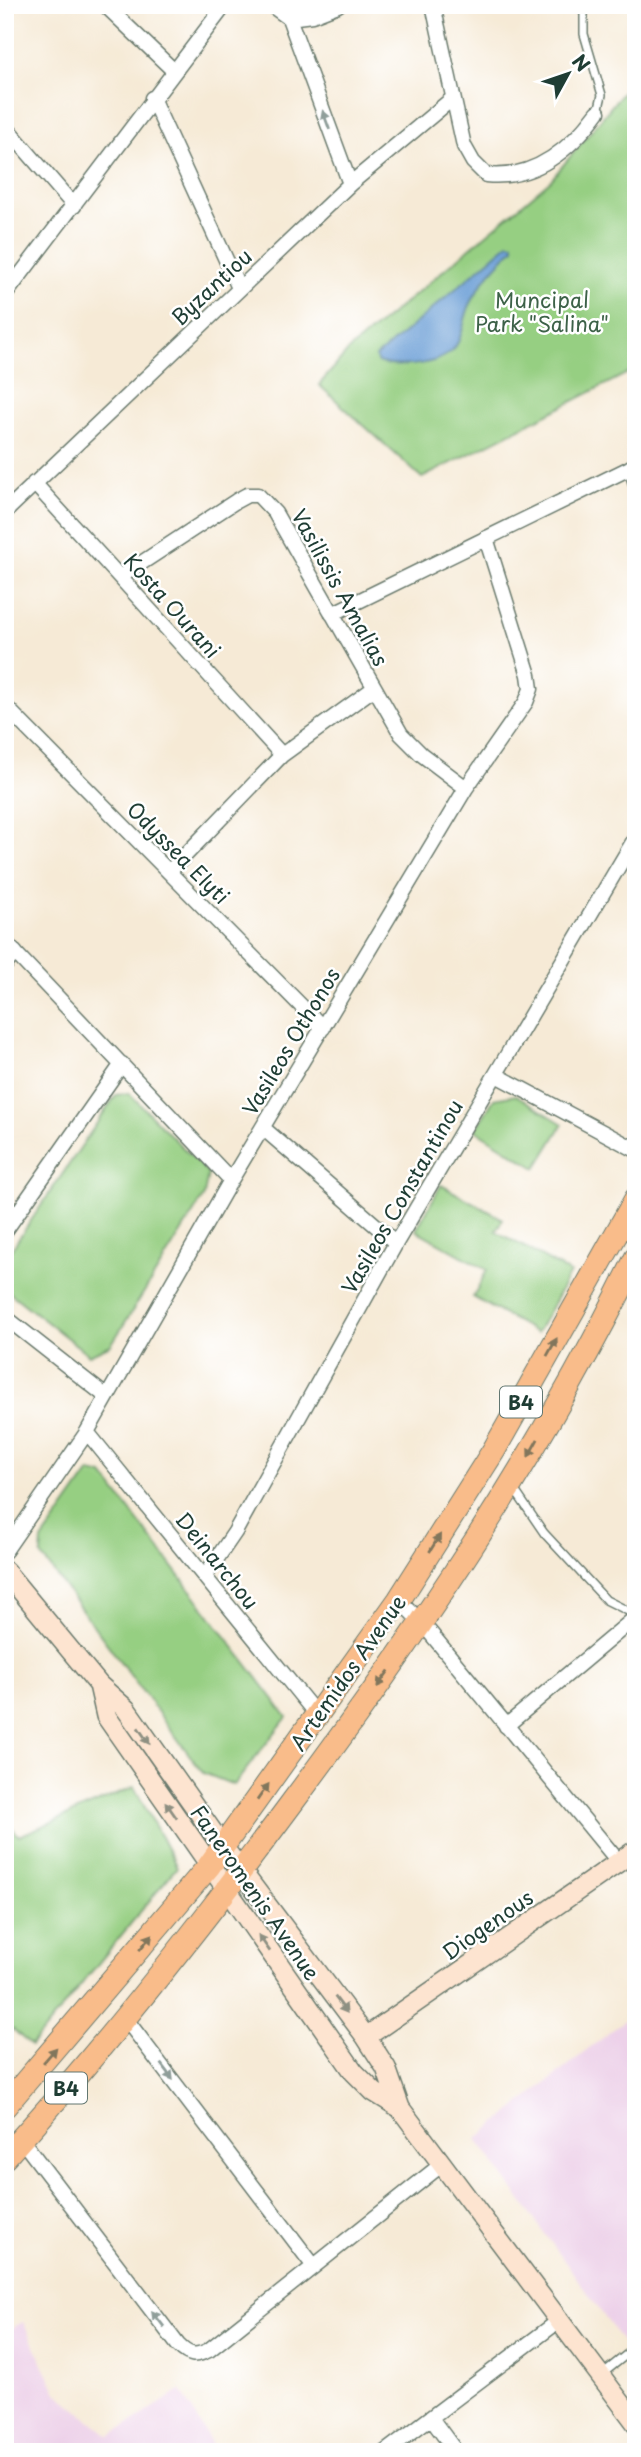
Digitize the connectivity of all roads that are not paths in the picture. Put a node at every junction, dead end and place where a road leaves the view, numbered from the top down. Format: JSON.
{"nodes":[{"id":1,"x":105,"y":5,"type":"edge"},
{"id":2,"x":225,"y":5,"type":"edge"},
{"id":3,"x":271,"y":5,"type":"edge"},
{"id":4,"x":338,"y":5,"type":"edge"},
{"id":5,"x":433,"y":5,"type":"edge"},
{"id":6,"x":584,"y":7,"type":"edge"},
{"id":7,"x":289,"y":18,"type":"junction"},
{"id":8,"x":173,"y":71,"type":"junction"},
{"id":9,"x":152,"y":98,"type":"junction"},
{"id":10,"x":453,"y":98,"type":"junction"},
{"id":11,"x":598,"y":112,"type":"joint"},
{"id":12,"x":5,"y":126,"type":"edge"},
{"id":13,"x":350,"y":184,"type":"junction"},
{"id":14,"x":74,"y":206,"type":"junction"},
{"id":15,"x":239,"y":288,"type":"junction"},
{"id":16,"x":5,"y":295,"type":"edge"},
{"id":17,"x":633,"y":466,"type":"edge"},
{"id":18,"x":33,"y":483,"type":"junction"},
{"id":19,"x":636,"y":484,"type":"edge"},
{"id":20,"x":5,"y":512,"type":"edge"},
{"id":21,"x":486,"y":538,"type":"junction"},
{"id":22,"x":120,"y":578,"type":"junction"},
{"id":23,"x":332,"y":614,"type":"junction"},
{"id":24,"x":373,"y":689,"type":"junction"},
{"id":25,"x":5,"y":706,"type":"edge"},
{"id":26,"x":282,"y":755,"type":"junction"},
{"id":27,"x":466,"y":788,"type":"junction"},
{"id":28,"x":636,"y":837,"type":"edge"},
{"id":29,"x":169,"y":872,"type":"junction"},
{"id":30,"x":10,"y":947,"type":"edge"},
{"id":31,"x":5,"y":965,"type":"edge"},
{"id":32,"x":323,"y":1028,"type":"junction"},
{"id":33,"x":122,"y":1065,"type":"junction"},
{"id":34,"x":496,"y":1075,"type":"junction"},
{"id":35,"x":263,"y":1128,"type":"junction"},
{"id":36,"x":636,"y":1150,"type":"edge"},
{"id":37,"x":231,"y":1180,"type":"junction"},
{"id":38,"x":636,"y":1199,"type":"edge"},
{"id":39,"x":5,"y":1231,"type":"edge"},
{"id":40,"x":396,"y":1243,"type":"junction"},
{"id":41,"x":636,"y":1258,"type":"edge"},
{"id":42,"x":5,"y":1317,"type":"edge"},
{"id":43,"x":107,"y":1397,"type":"junction"},
{"id":44,"x":87,"y":1432,"type":"junction"},
{"id":45,"x":511,"y":1486,"type":"junction"},
{"id":46,"x":5,"y":1551,"type":"edge"},
{"id":47,"x":5,"y":1571,"type":"edge"},
{"id":48,"x":205,"y":1576,"type":"junction"},
{"id":49,"x":399,"y":1600,"type":"junction"},
{"id":50,"x":636,"y":1616,"type":"edge"},
{"id":51,"x":423,"y":1624,"type":"junction"},
{"id":52,"x":99,"y":1685,"type":"junction"},
{"id":53,"x":316,"y":1714,"type":"junction"},
{"id":54,"x":506,"y":1726,"type":"junction"},
{"id":55,"x":224,"y":1848,"type":"junction"},
{"id":56,"x":636,"y":1850,"type":"edge"},
{"id":57,"x":618,"y":1861,"type":"junction"},
{"id":58,"x":209,"y":1866,"type":"junction"},
{"id":59,"x":242,"y":1872,"type":"junction"},
{"id":60,"x":227,"y":1890,"type":"junction"},
{"id":61,"x":125,"y":2018,"type":"junction"},
{"id":62,"x":366,"y":2037,"type":"junction"},
{"id":63,"x":5,"y":2106,"type":"edge"},
{"id":64,"x":400,"y":2108,"type":"junction"},
{"id":65,"x":21,"y":2139,"type":"junction"},
{"id":66,"x":5,"y":2157,"type":"edge"},
{"id":67,"x":441,"y":2165,"type":"junction"},
{"id":68,"x":313,"y":2265,"type":"junction"},
{"id":69,"x":560,"y":2320,"type":"junction"},
{"id":70,"x":636,"y":2347,"type":"edge"},
{"id":71,"x":601,"y":2375,"type":"junction"},
{"id":72,"x":431,"y":2418,"type":"junction"},
{"id":73,"x":636,"y":2423,"type":"edge"},
{"id":74,"x":385,"y":2452,"type":"edge"},
{"id":75,"x":456,"y":2452,"type":"edge"}],
"edges":[{"from":1,"to":8,"type":"street"},
{"from":2,"to":8,"type":"street"},
{"from":3,"to":7,"type":"street"},
{"from":4,"to":7,"type":"street"},
{"from":5,"to":10,"type":"street"},
{"from":6,"to":11,"type":"lane"},
{"from":13,"to":7,"type":"street","one_way":true},
{"from":8,"to":9,"type":"street"},
{"from":9,"to":14,"type":"street"},
{"from":9,"to":15,"type":"street"},
{"from":10,"to":11,"type":"street"},
{"from":10,"to":13,"type":"street","name":"Byzantiou"},
{"from":12,"to":14,"type":"street"},
{"from":13,"to":15,"type":"street","name":"Byzantiou"},
{"from":14,"to":16,"type":"street"},
{"from":15,"to":18,"type":"street","name":"Byzantiou"},
{"from":17,"to":19,"type":"street"},
{"from":17,"to":21,"type":"street"},
{"from":18,"to":20,"type":"street","name":"Byzantiou"},
{"from":18,"to":22,"type":"street","name":"Kosta Ourani"},
{"from":21,"to":23,"type":"street"},
{"from":21,"to":27,"type":"street","name":"Vasileos Othonos"},
{"from":22,"to":23,"type":"street","name":"Vasilissis Amalias"},
{"from":22,"to":26,"type":"street","name":"Kosta Ourani"},
{"from":23,"to":24,"type":"street","name":"Vasilissis Amalias"},
{"from":24,"to":26,"type":"street"},
{"from":24,"to":27,"type":"street","name":"Vasilissis Amalias"},
{"from":25,"to":29,"type":"street","name":"Odyssea Elyti"},
{"from":26,"to":29,"type":"street"},
{"from":27,"to":32,"type":"street","name":"Vasileos Othonos"},
{"from":28,"to":34,"type":"street","name":"Vasileos Constantinou"},
{"from":29,"to":32,"type":"street","name":"Odyssea Elyti"},
{"from":30,"to":31,"type":"street"},
{"from":30,"to":33,"type":"street"},
{"from":32,"to":35,"type":"street","name":"Vasileos Othonos"},
{"from":33,"to":37,"type":"street"},
{"from":33,"to":39,"type":"street"},
{"from":34,"to":36,"type":"street"},
{"from":34,"to":40,"type":"street","name":"Vasileos Constantinou"},
{"from":35,"to":37,"type":"street","name":"Vasileos Othonos"},
{"from":35,"to":40,"type":"street"},
{"from":37,"to":43,"type":"street","name":"Vasileos Othonos"},
{"from":49,"to":38,"type":"main road","name":"Artemidos Avenue","number":"B4","one_way":true},
{"from":40,"to":48,"type":"street","name":"Vasileos Constantinou"},
{"from":41,"to":45,"type":"main road","name":"Artemidos Avenue","number":"B4","one_way":true},
{"from":42,"to":43,"type":"street"},
{"from":43,"to":44,"type":"street","name":"Vasileos Othonos"},
{"from":44,"to":46,"type":"street","name":"Vasileos Othonos"},
{"from":44,"to":48,"type":"street","name":"Deinarchou"},
{"from":45,"to":50,"type":"lane"},
{"from":45,"to":51,"type":"main road","name":"Artemidos Avenue","number":"B4"},
{"from":47,"to":52,"type":"street","name":"Faneromenis Avenue"},
{"from":48,"to":53,"type":"street","name":"Deinarchou"},
{"from":49,"to":51,"type":"street"},
{"from":49,"to":53,"type":"main road","name":"Artemidos Avenue","number":"B4"},
{"from":50,"to":54,"type":"street"},
{"from":51,"to":54,"type":"street"},
{"from":51,"to":59,"type":"main road","name":"Artemidos Avenue","number":"B4","one_way":true},
{"from":52,"to":55,"type":"street","name":"Faneromenis Avenue","one_way":true},
{"from":58,"to":52,"type":"street","name":"Faneromenis Avenue","one_way":true},
{"from":55,"to":53,"type":"main road","name":"Artemidos Avenue","number":"B4","one_way":true},
{"from":54,"to":57,"type":"street"},
{"from":55,"to":58,"type":"main road","name":"Artemidos Avenue","number":"B4"},
{"from":55,"to":59,"type":"street","name":"Faneromenis Avenue"},
{"from":56,"to":57,"type":"street","name":"Diogenous"},
{"from":57,"to":62,"type":"street","name":"Diogenous"},
{"from":58,"to":60,"type":"street","name":"Faneromenis Avenue"},
{"from":63,"to":58,"type":"main road","name":"Artemidos Avenue","number":"B4","one_way":true},
{"from":59,"to":60,"type":"main road","name":"Artemidos Avenue","number":"B4"},
{"from":59,"to":62,"type":"street","name":"Faneromenis Avenue","one_way":true},
{"from":60,"to":61,"type":"main road","name":"Artemidos Avenue","number":"B4"},
{"from":64,"to":60,"type":"street","name":"Faneromenis Avenue","one_way":true},
{"from":61,"to":65,"type":"main road","name":"Artemidos Avenue","number":"B4"},
{"from":61,"to":68,"type":"street","one_way":true},
{"from":62,"to":64,"type":"street","name":"Faneromenis Avenue"},
{"from":64,"to":67,"type":"street","name":"Faneromenis Avenue"},
{"from":65,"to":66,"type":"main road","name":"Artemidos Avenue","number":"B4"},
{"from":68,"to":65,"type":"street","one_way":true},
{"from":67,"to":68,"type":"street"},
{"from":67,"to":69,"type":"street","name":"Faneromenis Avenue"},
{"from":69,"to":71,"type":"street","name":"Faneromenis Avenue"},
{"from":69,"to":72,"type":"street"},
{"from":70,"to":71,"type":"lane"},
{"from":71,"to":73,"type":"street","name":"Faneromenis Avenue"},
{"from":72,"to":74,"type":"street"},
{"from":72,"to":75,"type":"street"}]}
